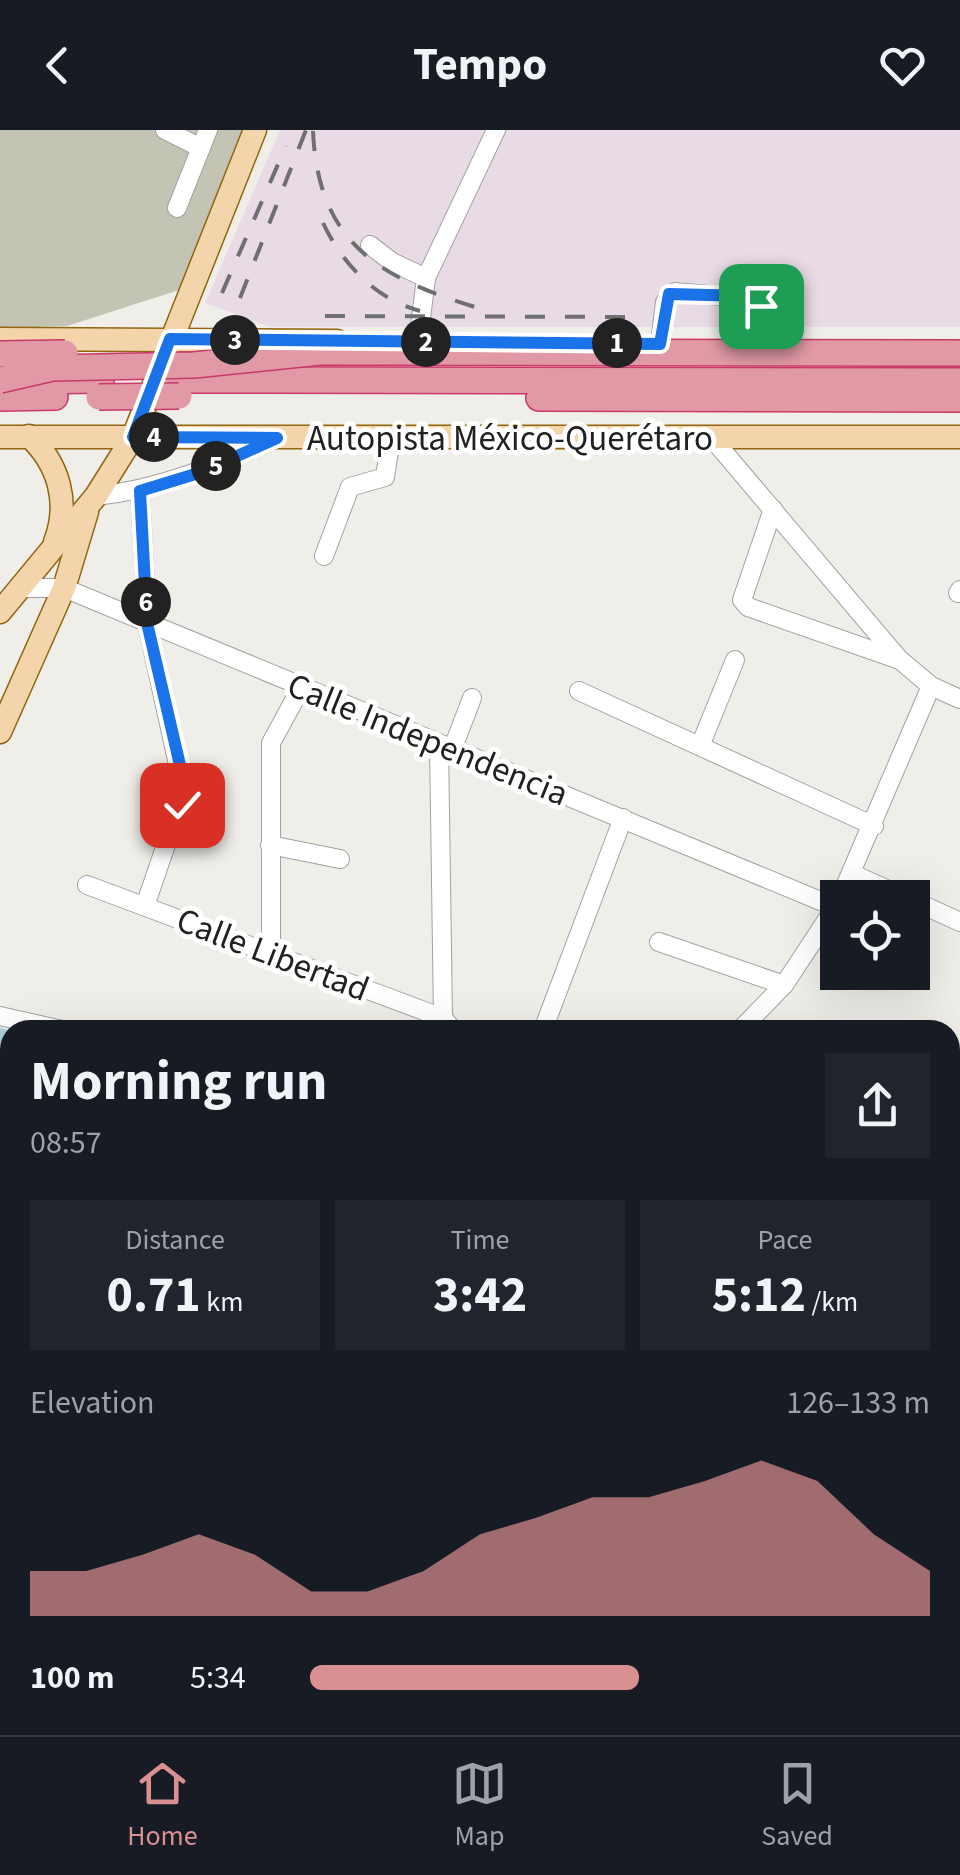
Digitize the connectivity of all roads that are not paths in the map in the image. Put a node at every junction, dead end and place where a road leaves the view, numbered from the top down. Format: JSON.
{"nodes":[{"id":1,"x":165,"y":130,"type":"edge"},
{"id":2,"x":256,"y":130,"type":"edge"},
{"id":3,"x":496,"y":130,"type":"edge"},
{"id":4,"x":205,"y":139,"type":"edge"},
{"id":5,"x":177,"y":208,"type":"dead end"},
{"id":6,"x":370,"y":245,"type":"dead end"},
{"id":7,"x":426,"y":278,"type":"junction"},
{"id":8,"x":0,"y":339,"type":"edge"},
{"id":9,"x":170,"y":339,"type":"junction"},
{"id":10,"x":418,"y":342,"type":"junction"},
{"id":11,"x":660,"y":344,"type":"junction"},
{"id":12,"x":769,"y":344,"type":"junction"},
{"id":13,"x":960,"y":350,"type":"edge"},
{"id":14,"x":320,"y":352,"type":"junction"},
{"id":15,"x":0,"y":354,"type":"edge"},
{"id":16,"x":0,"y":380,"type":"edge"},
{"id":17,"x":960,"y":381,"type":"edge"},
{"id":18,"x":178,"y":388,"type":"junction"},
{"id":19,"x":100,"y":389,"type":"junction"},
{"id":20,"x":0,"y":398,"type":"edge"},
{"id":21,"x":870,"y":399,"type":"junction"},
{"id":22,"x":960,"y":400,"type":"edge"},
{"id":23,"x":960,"y":416,"type":"edge"},
{"id":24,"x":0,"y":436,"type":"edge"},
{"id":25,"x":29,"y":436,"type":"junction"},
{"id":26,"x":133,"y":437,"type":"junction"},
{"id":27,"x":711,"y":437,"type":"junction"},
{"id":28,"x":960,"y":437,"type":"edge"},
{"id":29,"x":277,"y":438,"type":"junction"},
{"id":30,"x":391,"y":438,"type":"junction"},
{"id":31,"x":140,"y":491,"type":"junction"},
{"id":32,"x":93,"y":500,"type":"junction"},
{"id":33,"x":773,"y":509,"type":"junction"},
{"id":34,"x":54,"y":546,"type":"junction"},
{"id":35,"x":324,"y":556,"type":"dead end"},
{"id":36,"x":18,"y":588,"type":"junction"},
{"id":37,"x":64,"y":588,"type":"junction"},
{"id":38,"x":0,"y":612,"type":"edge"},
{"id":39,"x":147,"y":623,"type":"junction"},
{"id":40,"x":899,"y":659,"type":"junction"},
{"id":41,"x":736,"y":660,"type":"dead end"},
{"id":42,"x":302,"y":686,"type":"junction"},
{"id":43,"x":931,"y":686,"type":"junction"},
{"id":44,"x":579,"y":691,"type":"dead end"},
{"id":45,"x":472,"y":698,"type":"dead end"},
{"id":46,"x":960,"y":700,"type":"edge"},
{"id":47,"x":0,"y":732,"type":"edge"},
{"id":48,"x":700,"y":746,"type":"junction"},
{"id":49,"x":445,"y":747,"type":"junction"},
{"id":50,"x":623,"y":818,"type":"junction"},
{"id":51,"x":874,"y":826,"type":"junction"},
{"id":52,"x":270,"y":845,"type":"junction"},
{"id":53,"x":340,"y":858,"type":"dead end"},
{"id":54,"x":853,"y":874,"type":"junction"},
{"id":55,"x":850,"y":880,"type":"edge"},
{"id":56,"x":866,"y":880,"type":"edge"},
{"id":57,"x":87,"y":885,"type":"dead end"},
{"id":58,"x":820,"y":895,"type":"edge"},
{"id":59,"x":144,"y":906,"type":"junction"},
{"id":60,"x":930,"y":908,"type":"edge"},
{"id":61,"x":960,"y":922,"type":"edge"},
{"id":62,"x":820,"y":930,"type":"edge"},
{"id":63,"x":659,"y":942,"type":"dead end"},
{"id":64,"x":270,"y":954,"type":"junction"},
{"id":65,"x":784,"y":985,"type":"junction"},
{"id":66,"x":438,"y":1020,"type":"edge"},
{"id":67,"x":448,"y":1020,"type":"edge"},
{"id":68,"x":547,"y":1020,"type":"edge"},
{"id":69,"x":750,"y":1020,"type":"edge"}],
"edges":[{"from":1,"to":4,"type":"street"},
{"from":2,"to":9,"type":"main road"},
{"from":3,"to":7,"type":"street"},
{"from":4,"to":5,"type":"street"},
{"from":6,"to":7,"type":"street"},
{"from":7,"to":10,"type":"street"},
{"from":8,"to":9,"type":"main road"},
{"from":9,"to":10,"type":"main road"},
{"from":9,"to":26,"type":"main road"},
{"from":10,"to":11,"type":"main road"},
{"from":11,"to":12,"type":"main road"},
{"from":11,"to":12,"type":"street"},
{"from":12,"to":13,"type":"main road"},
{"from":13,"to":14,"type":"highway"},
{"from":14,"to":15,"type":"highway","bridge":true},
{"from":14,"to":16,"type":"highway","bridge":true},
{"from":16,"to":19,"type":"highway"},
{"from":17,"to":18,"type":"highway"},
{"from":18,"to":19,"type":"highway"},
{"from":18,"to":21,"type":"highway"},
{"from":19,"to":20,"type":"highway"},
{"from":21,"to":22,"type":"highway"},
{"from":21,"to":23,"type":"highway"},
{"from":24,"to":25,"type":"main road","name":"Autopista México-Querétaro"},
{"from":25,"to":26,"type":"main road","name":"Autopista México-Querétaro"},
{"from":25,"to":34,"type":"main road"},
{"from":26,"to":29,"type":"main road","name":"Autopista México-Querétaro"},
{"from":26,"to":32,"type":"main road"},
{"from":27,"to":28,"type":"main road","name":"Autopista México-Querétaro"},
{"from":27,"to":30,"type":"main road","name":"Autopista México-Querétaro"},
{"from":27,"to":33,"type":"street"},
{"from":29,"to":30,"type":"main road","name":"Autopista México-Querétaro"},
{"from":29,"to":31,"type":"street"},
{"from":30,"to":35,"type":"street"},
{"from":31,"to":32,"type":"street"},
{"from":31,"to":39,"type":"street"},
{"from":32,"to":34,"type":"main road"},
{"from":32,"to":37,"type":"main road"},
{"from":33,"to":40,"type":"street"},
{"from":33,"to":40,"type":"street"},
{"from":34,"to":36,"type":"main road"},
{"from":36,"to":37,"type":"street","name":"Calle Independencia"},
{"from":36,"to":38,"type":"main road"},
{"from":37,"to":39,"type":"street","name":"Calle Independencia"},
{"from":37,"to":47,"type":"main road"},
{"from":39,"to":42,"type":"street","name":"Calle Independencia"},
{"from":39,"to":59,"type":"street"},
{"from":40,"to":43,"type":"street"},
{"from":41,"to":48,"type":"street"},
{"from":42,"to":49,"type":"street","name":"Calle Independencia"},
{"from":42,"to":52,"type":"street"},
{"from":43,"to":46,"type":"street"},
{"from":43,"to":51,"type":"street"},
{"from":44,"to":48,"type":"street"},
{"from":45,"to":49,"type":"street"},
{"from":48,"to":51,"type":"street"},
{"from":49,"to":50,"type":"street","name":"Calle Independencia"},
{"from":49,"to":67,"type":"street"},
{"from":50,"to":58,"type":"street","name":"Calle Independencia"},
{"from":50,"to":68,"type":"street"},
{"from":51,"to":54,"type":"street"},
{"from":52,"to":53,"type":"street"},
{"from":52,"to":64,"type":"street"},
{"from":54,"to":55,"type":"street"},
{"from":54,"to":56,"type":"street"},
{"from":57,"to":59,"type":"street","name":"Calle Libertad"},
{"from":59,"to":64,"type":"street","name":"Calle Libertad"},
{"from":60,"to":61,"type":"street"},
{"from":62,"to":65,"type":"street"},
{"from":63,"to":65,"type":"street"},
{"from":64,"to":66,"type":"street","name":"Calle Libertad"},
{"from":65,"to":69,"type":"street"}]}
